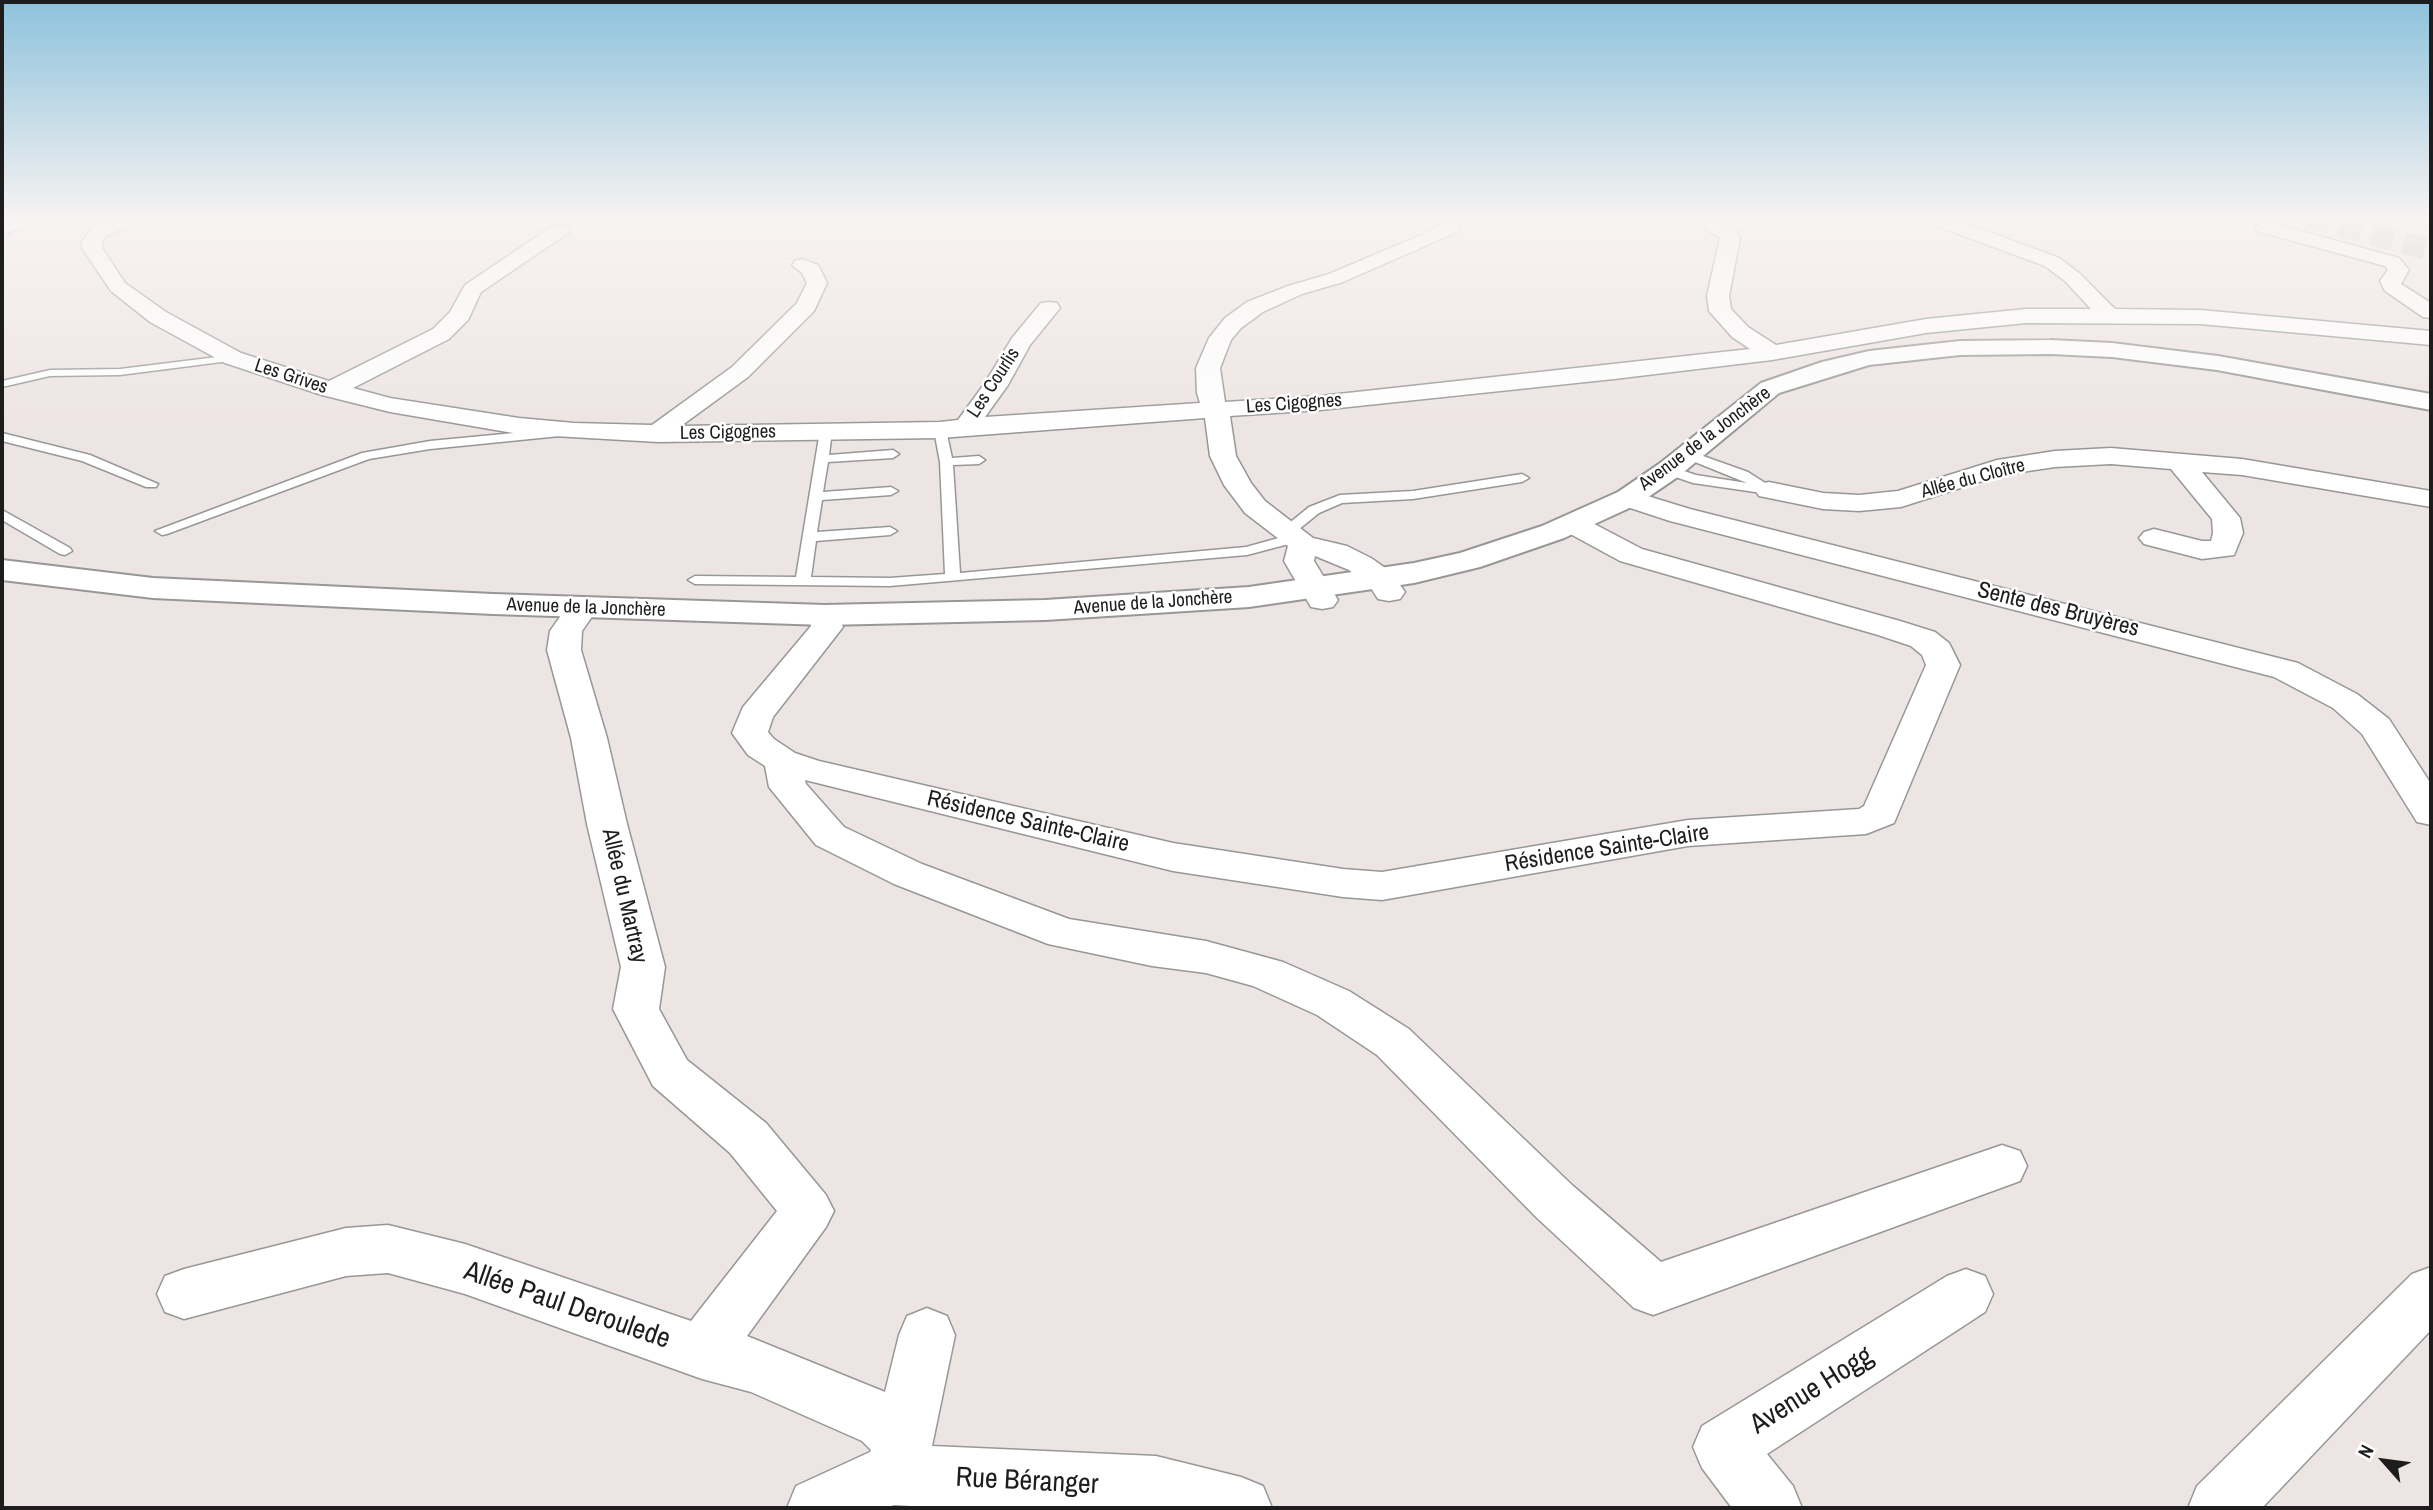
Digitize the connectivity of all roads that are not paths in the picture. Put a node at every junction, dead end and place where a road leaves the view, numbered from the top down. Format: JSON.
{"nodes":[{"id":1,"x":119,"y":287,"type":"edge"},
{"id":2,"x":474,"y":287,"type":"edge"},
{"id":3,"x":815,"y":287,"type":"edge"},
{"id":4,"x":1308,"y":287,"type":"edge"},
{"id":5,"x":1720,"y":287,"type":"edge"},
{"id":6,"x":2083,"y":287,"type":"edge"},
{"id":7,"x":2393,"y":287,"type":"edge"},
{"id":8,"x":1049,"y":308,"type":"dead end"},
{"id":9,"x":2431,"y":312,"type":"edge"},
{"id":10,"x":2108,"y":314,"type":"junction"},
{"id":11,"x":2431,"y":338,"type":"edge"},
{"id":12,"x":1772,"y":353,"type":"junction"},
{"id":13,"x":233,"y":358,"type":"junction"},
{"id":14,"x":2,"y":384,"type":"edge"},
{"id":15,"x":331,"y":390,"type":"junction"},
{"id":16,"x":2431,"y":402,"type":"edge"},
{"id":17,"x":1214,"y":410,"type":"junction"},
{"id":18,"x":966,"y":426,"type":"junction"},
{"id":19,"x":940,"y":430,"type":"junction"},
{"id":20,"x":574,"y":431,"type":"junction"},
{"id":21,"x":826,"y":431,"type":"junction"},
{"id":22,"x":658,"y":434,"type":"junction"},
{"id":23,"x":2,"y":437,"type":"edge"},
{"id":24,"x":893,"y":454,"type":"dead end"},
{"id":25,"x":822,"y":459,"type":"junction"},
{"id":26,"x":979,"y":460,"type":"dead end"},
{"id":27,"x":2178,"y":460,"type":"junction"},
{"id":28,"x":946,"y":462,"type":"junction"},
{"id":29,"x":1691,"y":466,"type":"junction"},
{"id":30,"x":1522,"y":478,"type":"dead end"},
{"id":31,"x":150,"y":484,"type":"dead end"},
{"id":32,"x":1769,"y":490,"type":"junction"},
{"id":33,"x":891,"y":491,"type":"dead end"},
{"id":34,"x":816,"y":496,"type":"junction"},
{"id":35,"x":2431,"y":499,"type":"edge"},
{"id":36,"x":1640,"y":502,"type":"junction"},
{"id":37,"x":2,"y":514,"type":"edge"},
{"id":38,"x":1583,"y":530,"type":"junction"},
{"id":39,"x":162,"y":531,"type":"dead end"},
{"id":40,"x":890,"y":531,"type":"dead end"},
{"id":41,"x":810,"y":537,"type":"junction"},
{"id":42,"x":1295,"y":538,"type":"junction"},
{"id":43,"x":2154,"y":538,"type":"dead end"},
{"id":44,"x":65,"y":551,"type":"dead end"},
{"id":45,"x":2,"y":570,"type":"edge"},
{"id":46,"x":953,"y":578,"type":"junction"},
{"id":47,"x":695,"y":580,"type":"dead end"},
{"id":48,"x":803,"y":580,"type":"junction"},
{"id":49,"x":1384,"y":586,"type":"junction"},
{"id":50,"x":2,"y":589,"type":"edge"},
{"id":51,"x":1320,"y":594,"type":"junction"},
{"id":52,"x":578,"y":614,"type":"junction"},
{"id":53,"x":826,"y":621,"type":"junction"},
{"id":54,"x":782,"y":761,"type":"junction"},
{"id":55,"x":2431,"y":813,"type":"edge"},
{"id":56,"x":2002,"y":1166,"type":"dead end"},
{"id":57,"x":2431,"y":1292,"type":"edge"},
{"id":58,"x":184,"y":1294,"type":"dead end"},
{"id":59,"x":1966,"y":1294,"type":"dead end"},
{"id":60,"x":927,"y":1335,"type":"dead end"},
{"id":61,"x":702,"y":1352,"type":"junction"},
{"id":62,"x":897,"y":1462,"type":"junction"},
{"id":63,"x":818,"y":1508,"type":"edge"},
{"id":64,"x":1241,"y":1508,"type":"edge"},
{"id":65,"x":1771,"y":1508,"type":"edge"},
{"id":66,"x":2219,"y":1508,"type":"edge"}],
"edges":[{"from":1,"to":13,"type":"street","name":"Les Grives"},
{"from":2,"to":15,"type":"street"},
{"from":3,"to":22,"type":"street","name":"Les Cigognes"},
{"from":4,"to":17,"type":"street"},
{"from":5,"to":12,"type":"street"},
{"from":6,"to":10,"type":"street"},
{"from":7,"to":9,"type":"street"},
{"from":8,"to":18,"type":"street","name":"Les Courlis"},
{"from":10,"to":11,"type":"street","name":"Les Cigognes"},
{"from":10,"to":12,"type":"street","name":"Les Cigognes"},
{"from":12,"to":17,"type":"street","name":"Les Cigognes"},
{"from":13,"to":14,"type":"lane"},
{"from":13,"to":15,"type":"street","name":"Les Grives"},
{"from":15,"to":20,"type":"street","name":"Les Grives"},
{"from":16,"to":29,"type":"street","name":"Avenue de la Jonchère"},
{"from":17,"to":18,"type":"street","name":"Les Cigognes"},
{"from":17,"to":42,"type":"street"},
{"from":18,"to":19,"type":"street","name":"Les Cigognes"},
{"from":19,"to":21,"type":"street","name":"Les Cigognes"},
{"from":19,"to":28,"type":"lane"},
{"from":20,"to":22,"type":"street","name":"Les Cigognes"},
{"from":20,"to":39,"type":"lane"},
{"from":21,"to":22,"type":"street","name":"Les Cigognes"},
{"from":21,"to":25,"type":"lane"},
{"from":23,"to":31,"type":"lane"},
{"from":24,"to":25,"type":"lane"},
{"from":25,"to":34,"type":"lane"},
{"from":26,"to":28,"type":"lane"},
{"from":27,"to":32,"type":"street","name":"Allée du Cloître"},
{"from":27,"to":35,"type":"street","name":"Allée du Cloître"},
{"from":27,"to":43,"type":"street"},
{"from":28,"to":46,"type":"lane"},
{"from":29,"to":32,"type":"lane"},
{"from":29,"to":32,"type":"lane"},
{"from":29,"to":36,"type":"street","name":"Avenue de la Jonchère"},
{"from":30,"to":42,"type":"lane"},
{"from":33,"to":34,"type":"lane"},
{"from":34,"to":41,"type":"lane"},
{"from":36,"to":38,"type":"street","name":"Avenue de la Jonchère"},
{"from":36,"to":55,"type":"street","name":"Sente des Bruyères"},
{"from":37,"to":44,"type":"lane"},
{"from":38,"to":49,"type":"street","name":"Avenue de la Jonchère"},
{"from":38,"to":54,"type":"street","name":"Résidence Sainte-Claire"},
{"from":40,"to":41,"type":"lane"},
{"from":41,"to":48,"type":"lane"},
{"from":42,"to":46,"type":"lane"},
{"from":42,"to":49,"type":"street"},
{"from":42,"to":51,"type":"street"},
{"from":45,"to":52,"type":"street","name":"Avenue de la Jonchère"},
{"from":46,"to":48,"type":"lane"},
{"from":47,"to":48,"type":"lane"},
{"from":49,"to":51,"type":"street","name":"Avenue de la Jonchère"},
{"from":50,"to":52,"type":"street","name":"Avenue de la Jonchère"},
{"from":51,"to":53,"type":"street","name":"Avenue de la Jonchère"},
{"from":52,"to":53,"type":"street","name":"Avenue de la Jonchère"},
{"from":52,"to":61,"type":"street","name":"Allée du Martray"},
{"from":53,"to":54,"type":"street","name":"Résidence Sainte-Claire"},
{"from":54,"to":56,"type":"street"},
{"from":57,"to":66,"type":"street"},
{"from":58,"to":61,"type":"street","name":"Allée Paul Deroulede"},
{"from":59,"to":65,"type":"street","name":"Avenue Hogg"},
{"from":60,"to":62,"type":"street"},
{"from":61,"to":62,"type":"street","name":"Allée Paul Deroulede"},
{"from":62,"to":63,"type":"street","name":"Rue Béranger"},
{"from":62,"to":64,"type":"street","name":"Rue Béranger"}]}
